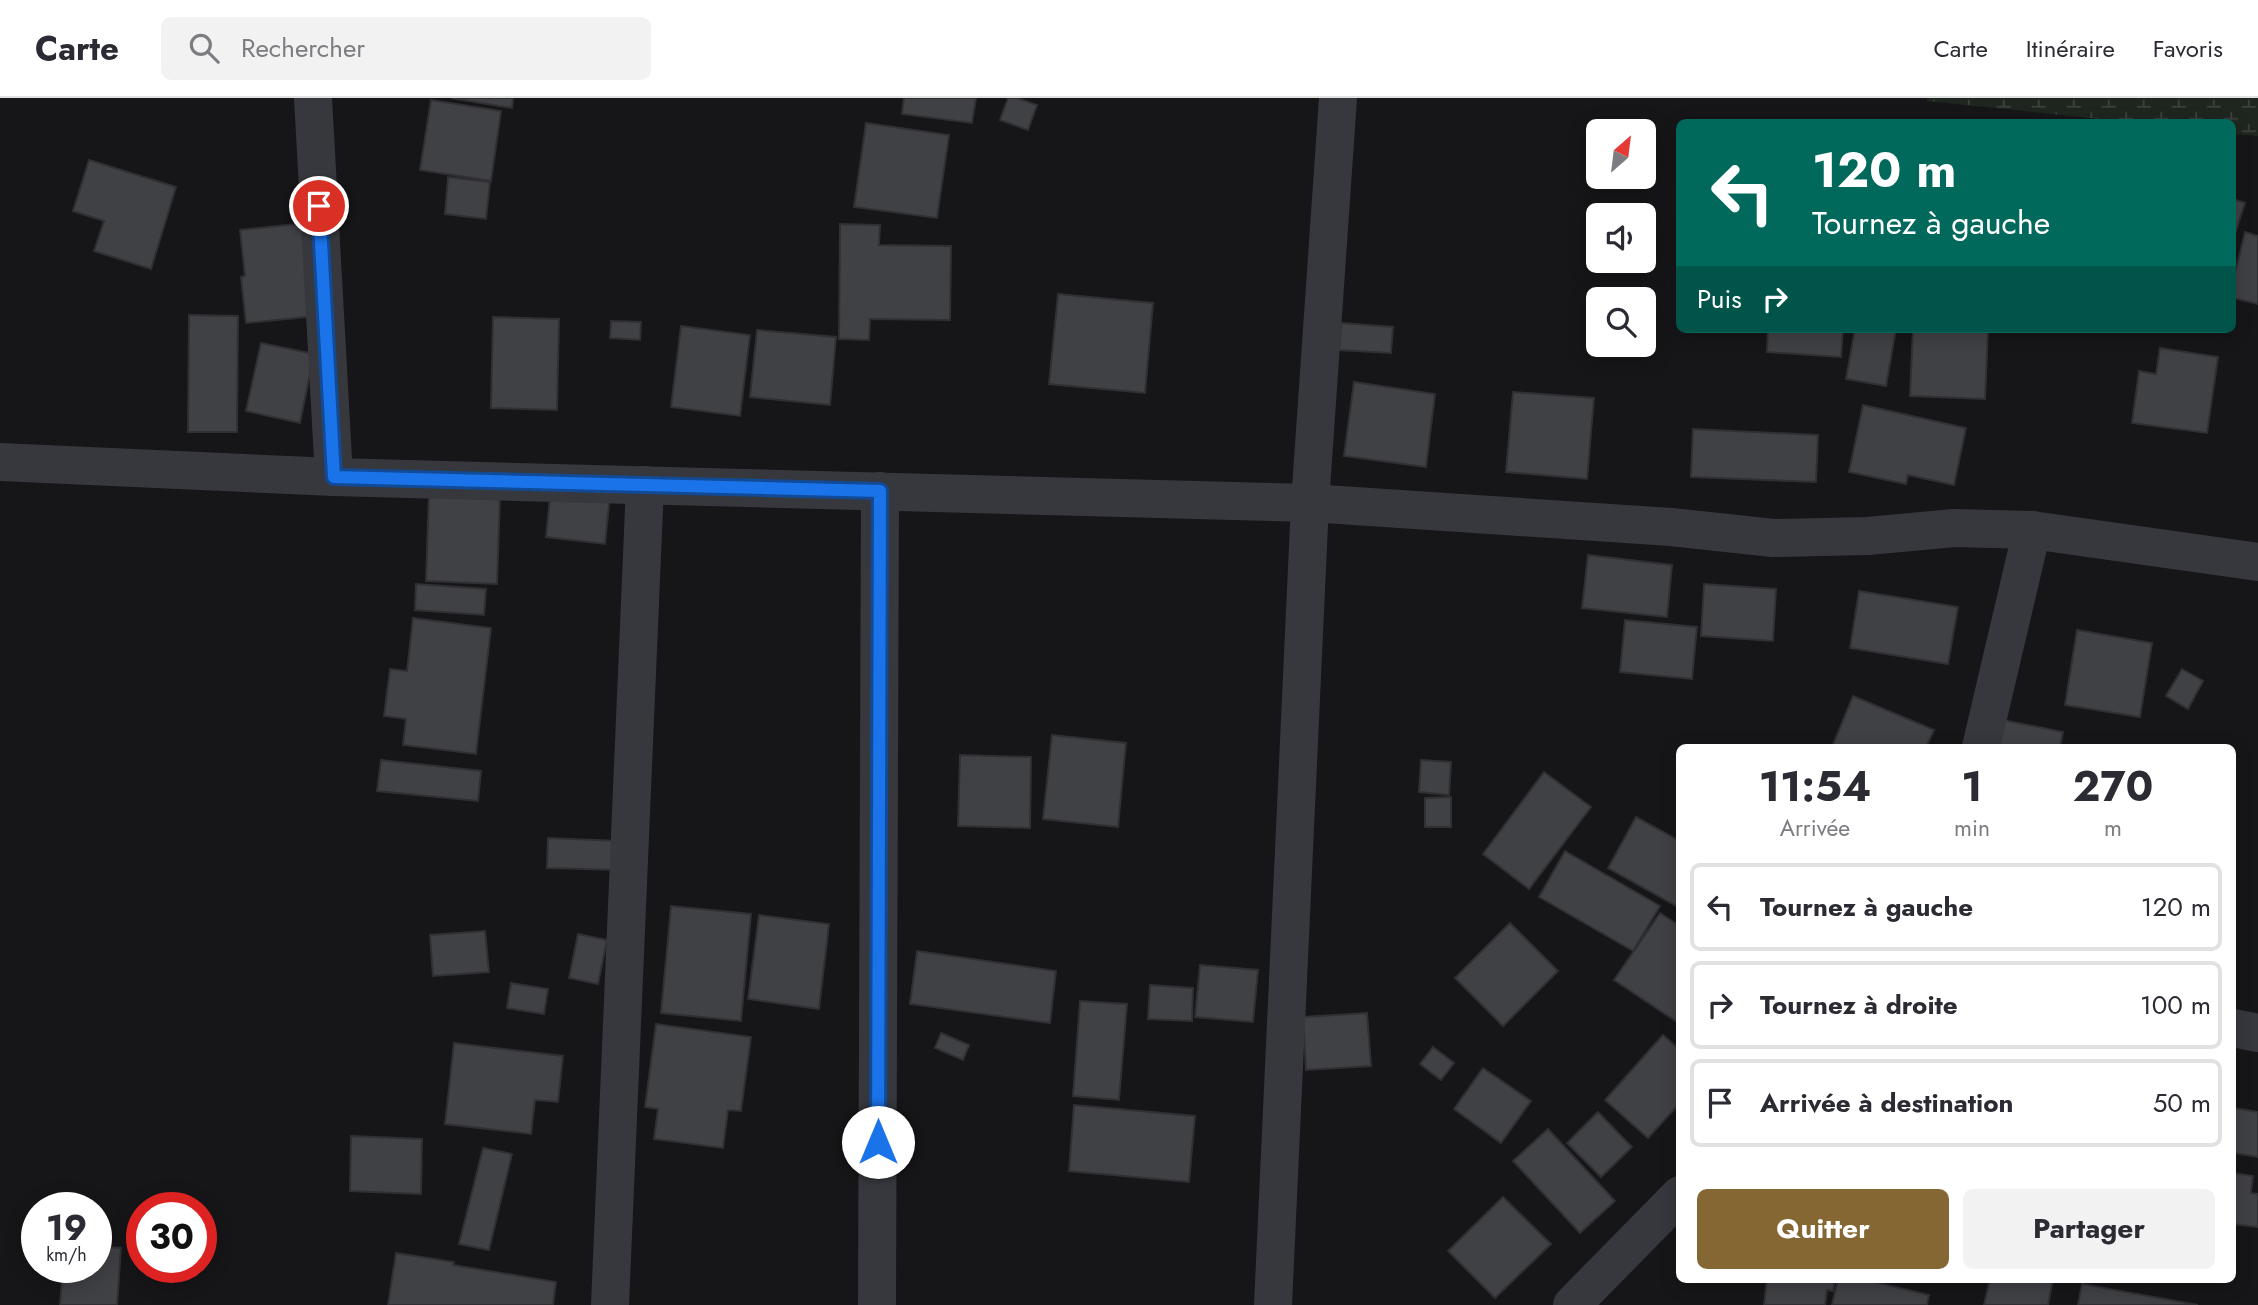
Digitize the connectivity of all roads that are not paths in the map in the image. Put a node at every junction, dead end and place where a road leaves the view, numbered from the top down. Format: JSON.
{"nodes":[{"id":1,"x":313,"y":98,"type":"edge"},
{"id":2,"x":1338,"y":98,"type":"edge"},
{"id":3,"x":0,"y":462,"type":"edge"},
{"id":4,"x":334,"y":477,"type":"junction"},
{"id":5,"x":645,"y":485,"type":"junction"},
{"id":6,"x":880,"y":491,"type":"junction"},
{"id":7,"x":1310,"y":503,"type":"junction"},
{"id":8,"x":2032,"y":530,"type":"junction"},
{"id":9,"x":2258,"y":562,"type":"edge"},
{"id":10,"x":1982,"y":744,"type":"edge"},
{"id":11,"x":2236,"y":1029,"type":"edge"},
{"id":12,"x":2258,"y":1033,"type":"edge"},
{"id":13,"x":1676,"y":1199,"type":"edge"},
{"id":14,"x":610,"y":1305,"type":"edge"},
{"id":15,"x":877,"y":1305,"type":"edge"},
{"id":16,"x":1273,"y":1305,"type":"edge"},
{"id":17,"x":1572,"y":1305,"type":"edge"}],
"edges":[{"from":1,"to":4,"type":"street"},
{"from":2,"to":7,"type":"street"},
{"from":3,"to":4,"type":"street"},
{"from":4,"to":5,"type":"street"},
{"from":5,"to":6,"type":"street"},
{"from":5,"to":14,"type":"street"},
{"from":6,"to":7,"type":"street"},
{"from":6,"to":15,"type":"street"},
{"from":7,"to":8,"type":"street"},
{"from":7,"to":16,"type":"street"},
{"from":8,"to":9,"type":"street"},
{"from":8,"to":10,"type":"street"},
{"from":11,"to":12,"type":"street"},
{"from":13,"to":17,"type":"street"}]}
